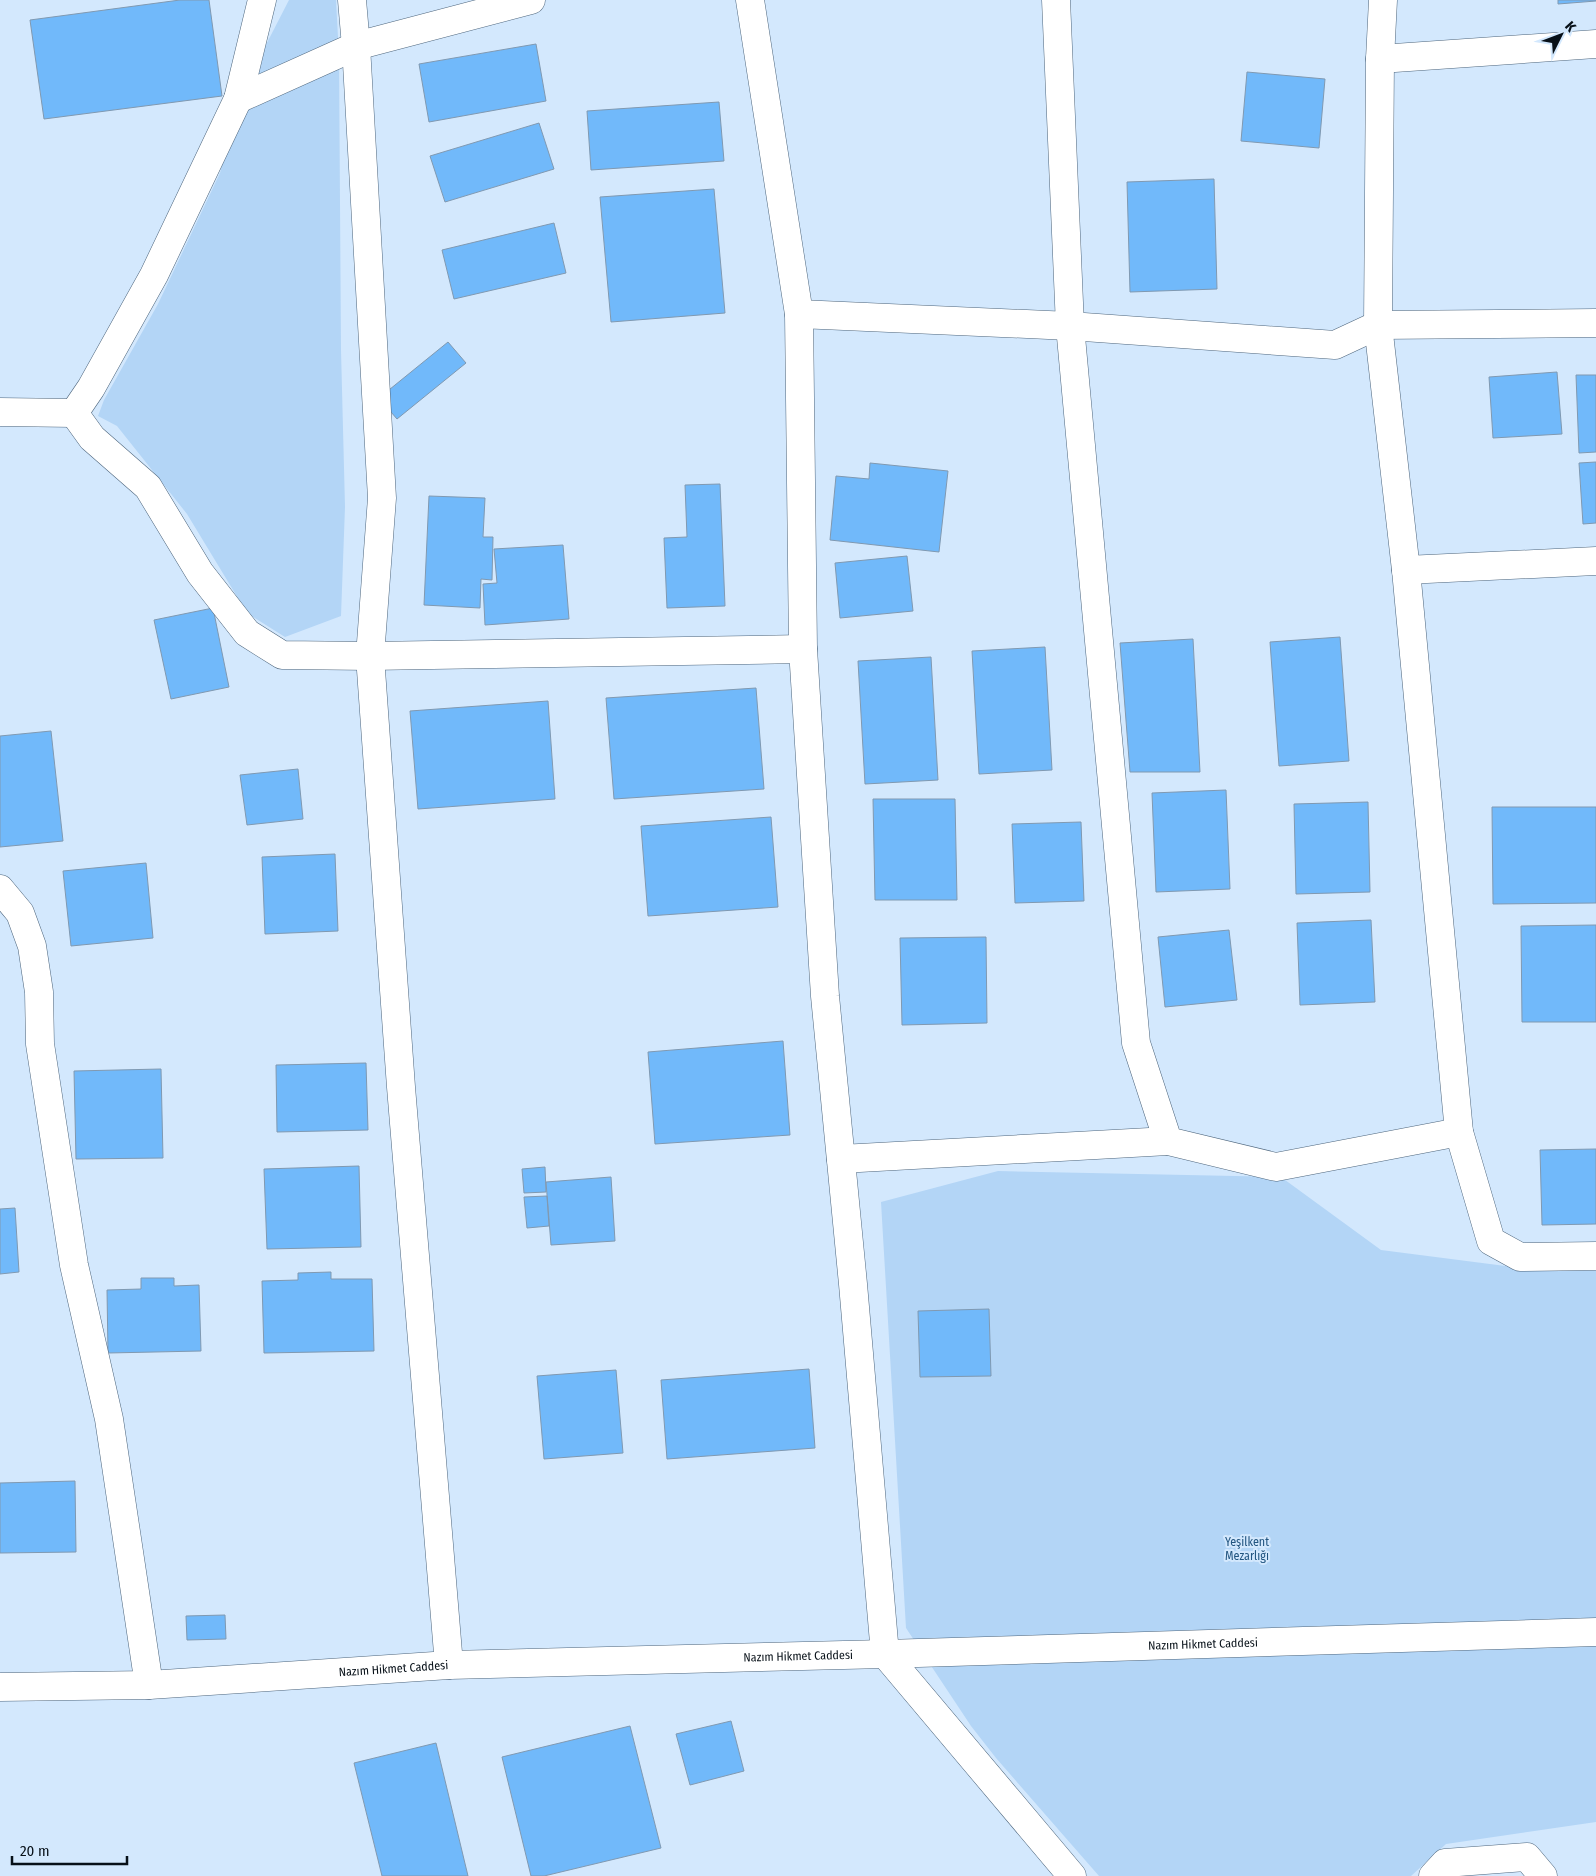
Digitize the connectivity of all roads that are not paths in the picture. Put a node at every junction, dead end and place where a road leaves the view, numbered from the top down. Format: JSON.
{"nodes":[{"id":1,"x":262,"y":0,"type":"edge"},
{"id":2,"x":352,"y":0,"type":"edge"},
{"id":3,"x":531,"y":0,"type":"edge"},
{"id":4,"x":750,"y":0,"type":"edge"},
{"id":5,"x":1056,"y":0,"type":"edge"},
{"id":6,"x":1383,"y":0,"type":"edge"},
{"id":7,"x":1596,"y":44,"type":"edge"},
{"id":8,"x":356,"y":46,"type":"junction"},
{"id":9,"x":1380,"y":59,"type":"junction"},
{"id":10,"x":238,"y":99,"type":"junction"},
{"id":11,"x":799,"y":314,"type":"junction"},
{"id":12,"x":1596,"y":323,"type":"edge"},
{"id":13,"x":1378,"y":325,"type":"junction"},
{"id":14,"x":1070,"y":326,"type":"junction"},
{"id":15,"x":0,"y":412,"type":"edge"},
{"id":16,"x":74,"y":413,"type":"junction"},
{"id":17,"x":1596,"y":561,"type":"edge"},
{"id":18,"x":1406,"y":570,"type":"junction"},
{"id":19,"x":803,"y":649,"type":"junction"},
{"id":20,"x":370,"y":656,"type":"junction"},
{"id":21,"x":0,"y":890,"type":"edge"},
{"id":22,"x":1459,"y":1132,"type":"junction"},
{"id":23,"x":1168,"y":1142,"type":"junction"},
{"id":24,"x":841,"y":1159,"type":"junction"},
{"id":25,"x":1596,"y":1256,"type":"edge"},
{"id":26,"x":1596,"y":1632,"type":"edge"},
{"id":27,"x":885,"y":1654,"type":"junction"},
{"id":28,"x":449,"y":1665,"type":"junction"},
{"id":29,"x":149,"y":1684,"type":"junction"},
{"id":30,"x":0,"y":1687,"type":"edge"},
{"id":31,"x":1072,"y":1876,"type":"edge"},
{"id":32,"x":1433,"y":1876,"type":"edge"},
{"id":33,"x":1543,"y":1876,"type":"edge"}],
"edges":[{"from":1,"to":10,"type":"street"},
{"from":2,"to":8,"type":"street"},
{"from":3,"to":8,"type":"street"},
{"from":4,"to":11,"type":"street"},
{"from":5,"to":14,"type":"street"},
{"from":6,"to":9,"type":"street"},
{"from":7,"to":9,"type":"street"},
{"from":8,"to":10,"type":"street"},
{"from":8,"to":20,"type":"street"},
{"from":9,"to":13,"type":"street"},
{"from":10,"to":16,"type":"street"},
{"from":11,"to":14,"type":"street"},
{"from":11,"to":19,"type":"street"},
{"from":12,"to":13,"type":"street"},
{"from":13,"to":14,"type":"street"},
{"from":13,"to":18,"type":"street"},
{"from":14,"to":23,"type":"street"},
{"from":15,"to":16,"type":"street"},
{"from":16,"to":20,"type":"street"},
{"from":17,"to":18,"type":"street"},
{"from":18,"to":22,"type":"street"},
{"from":19,"to":20,"type":"street"},
{"from":19,"to":24,"type":"street"},
{"from":20,"to":28,"type":"street"},
{"from":21,"to":29,"type":"street"},
{"from":22,"to":23,"type":"street"},
{"from":22,"to":25,"type":"street"},
{"from":23,"to":24,"type":"street"},
{"from":24,"to":27,"type":"street"},
{"from":26,"to":27,"type":"street","name":"Nazım Hikmet Caddesi"},
{"from":27,"to":28,"type":"street","name":"Nazım Hikmet Caddesi"},
{"from":27,"to":31,"type":"street"},
{"from":28,"to":29,"type":"street","name":"Nazım Hikmet Caddesi"},
{"from":29,"to":30,"type":"street","name":"Nazım Hikmet Caddesi"},
{"from":32,"to":33,"type":"street"}]}
